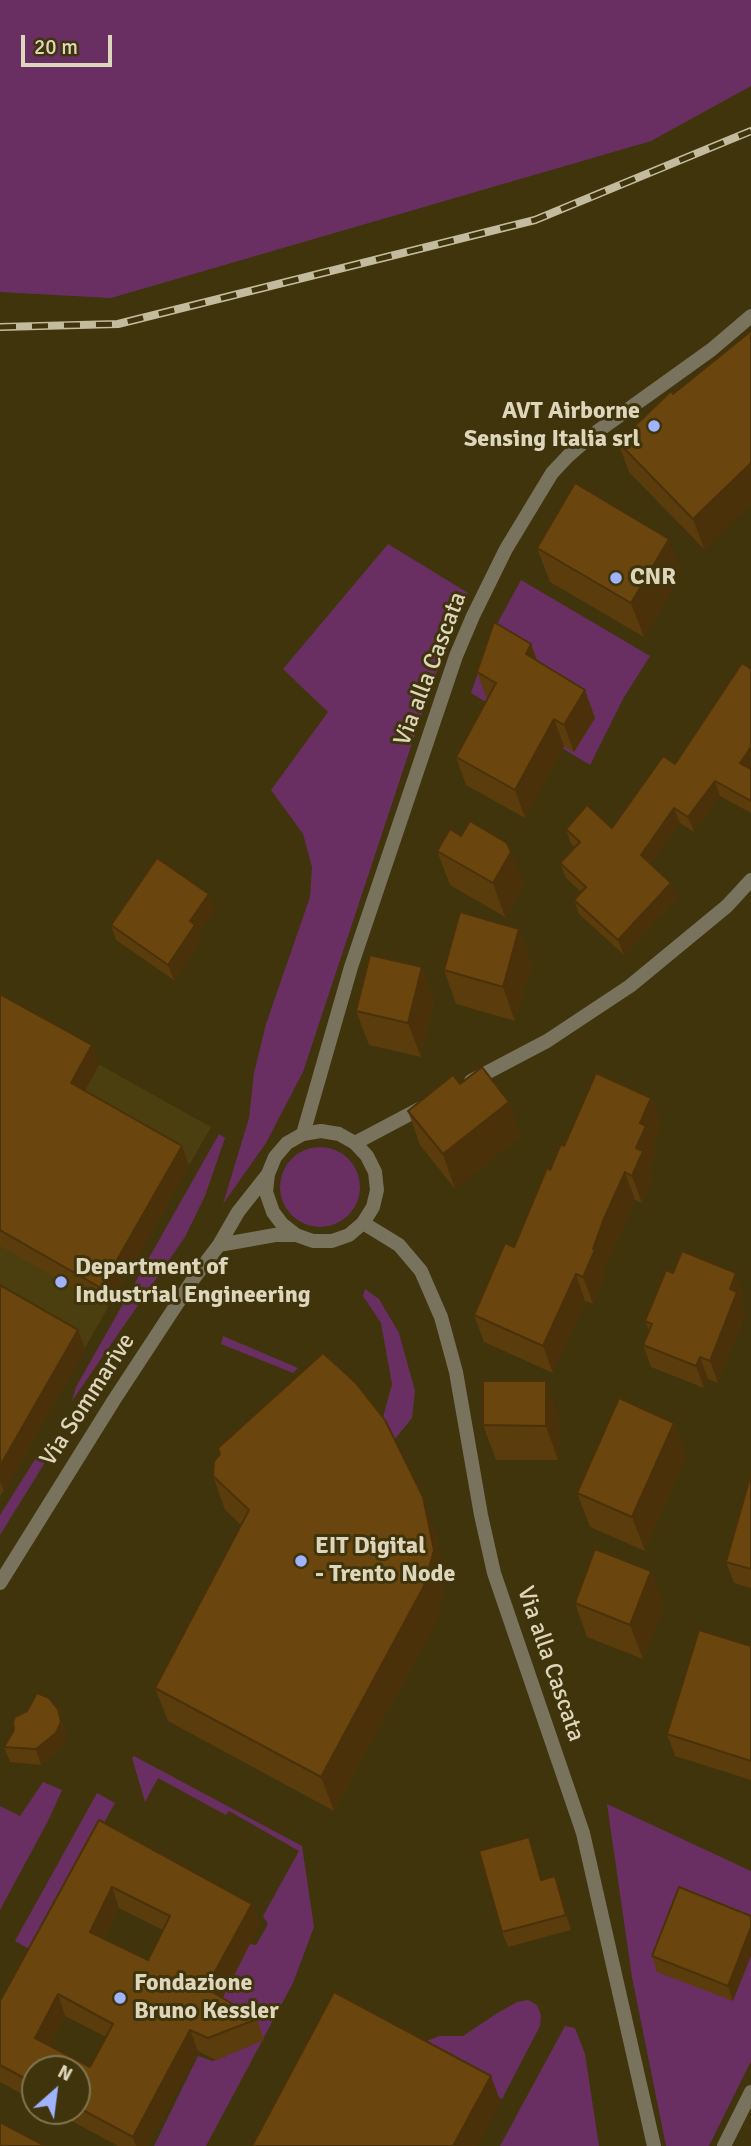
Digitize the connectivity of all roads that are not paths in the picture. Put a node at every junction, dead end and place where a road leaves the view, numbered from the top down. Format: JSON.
{"nodes":[{"id":1,"x":751,"y":316,"type":"edge"},
{"id":2,"x":751,"y":880,"type":"edge"},
{"id":3,"x":461,"y":1086,"type":"edge"},
{"id":4,"x":440,"y":1098,"type":"edge"},
{"id":5,"x":303,"y":1134,"type":"junction"},
{"id":6,"x":355,"y":1143,"type":"junction"},
{"id":7,"x":268,"y":1174,"type":"junction"},
{"id":8,"x":363,"y":1223,"type":"junction"},
{"id":9,"x":296,"y":1236,"type":"junction"},
{"id":10,"x":219,"y":1245,"type":"junction"},
{"id":11,"x":0,"y":1583,"type":"edge"},
{"id":12,"x":751,"y":2092,"type":"edge"},
{"id":13,"x":654,"y":2146,"type":"edge"},
{"id":14,"x":724,"y":2146,"type":"edge"}],
"edges":[{"from":1,"to":5,"type":"street","name":"Via alla Cascata"},
{"from":2,"to":3,"type":"street"},
{"from":4,"to":6,"type":"street"},
{"from":5,"to":6,"type":"street"},
{"from":5,"to":7,"type":"street"},
{"from":6,"to":8,"type":"street"},
{"from":7,"to":9,"type":"street"},
{"from":7,"to":10,"type":"street","name":"Via Sommarive"},
{"from":8,"to":9,"type":"street"},
{"from":8,"to":13,"type":"street","name":"Via alla Cascata"},
{"from":9,"to":10,"type":"street"},
{"from":10,"to":11,"type":"street","name":"Via Sommarive"},
{"from":12,"to":14,"type":"street"}]}
